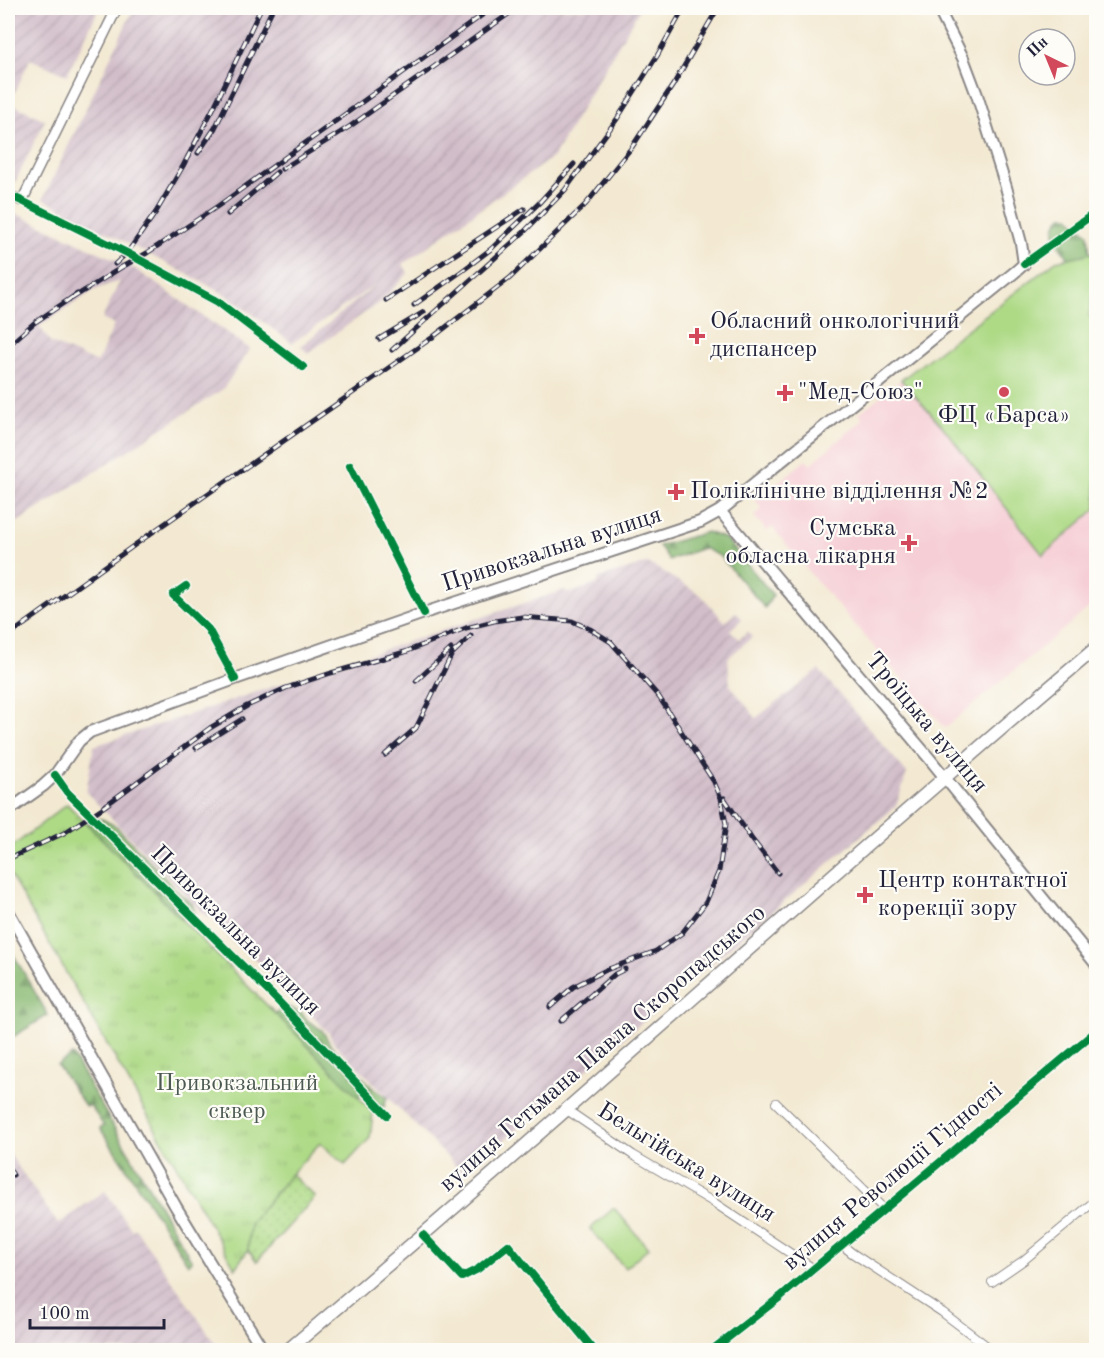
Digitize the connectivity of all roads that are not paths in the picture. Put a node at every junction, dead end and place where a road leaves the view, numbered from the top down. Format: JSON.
{"nodes":[{"id":1,"x":117,"y":8,"type":"edge"},
{"id":2,"x":938,"y":8,"type":"edge"},
{"id":3,"x":8,"y":195,"type":"edge"},
{"id":4,"x":22,"y":201,"type":"junction"},
{"id":5,"x":1096,"y":212,"type":"edge"},
{"id":6,"x":1024,"y":264,"type":"junction"},
{"id":7,"x":303,"y":367,"type":"dead end"},
{"id":8,"x":351,"y":466,"type":"dead end"},
{"id":9,"x":720,"y":511,"type":"junction"},
{"id":10,"x":186,"y":586,"type":"dead end"},
{"id":11,"x":424,"y":613,"type":"junction"},
{"id":12,"x":1096,"y":648,"type":"edge"},
{"id":13,"x":235,"y":679,"type":"junction"},
{"id":14,"x":55,"y":775,"type":"junction"},
{"id":15,"x":945,"y":777,"type":"junction"},
{"id":16,"x":8,"y":812,"type":"edge"},
{"id":17,"x":8,"y":911,"type":"edge"},
{"id":18,"x":1096,"y":964,"type":"edge"},
{"id":19,"x":1096,"y":1031,"type":"edge"},
{"id":20,"x":776,"y":1103,"type":"dead end"},
{"id":21,"x":567,"y":1110,"type":"junction"},
{"id":22,"x":387,"y":1115,"type":"dead end"},
{"id":23,"x":1096,"y":1200,"type":"edge"},
{"id":24,"x":884,"y":1209,"type":"junction"},
{"id":25,"x":423,"y":1235,"type":"junction"},
{"id":26,"x":842,"y":1245,"type":"junction"},
{"id":27,"x":814,"y":1269,"type":"junction"},
{"id":28,"x":992,"y":1282,"type":"dead end"},
{"id":29,"x":262,"y":1350,"type":"edge"},
{"id":30,"x":288,"y":1350,"type":"edge"},
{"id":31,"x":594,"y":1350,"type":"edge"},
{"id":32,"x":712,"y":1350,"type":"edge"},
{"id":33,"x":992,"y":1350,"type":"edge"}],
"edges":[{"from":1,"to":4,"type":"street"},
{"from":2,"to":6,"type":"main road"},
{"from":3,"to":4,"type":"street"},
{"from":4,"to":7,"type":"street"},
{"from":5,"to":6,"type":"street"},
{"from":6,"to":9,"type":"main road","name":"Привокзальна вулиця"},
{"from":8,"to":11,"type":"street"},
{"from":9,"to":11,"type":"main road","name":"Привокзальна вулиця"},
{"from":9,"to":15,"type":"main road","name":"Троїцька вулиця"},
{"from":10,"to":13,"type":"street"},
{"from":11,"to":13,"type":"main road","name":"Привокзальна вулиця"},
{"from":12,"to":15,"type":"main road","name":"вулиця Гетьмана Павла Скоропадського"},
{"from":13,"to":14,"type":"main road","name":"Привокзальна вулиця"},
{"from":14,"to":16,"type":"main road"},
{"from":14,"to":22,"type":"street","name":"Привокзальна вулиця"},
{"from":15,"to":18,"type":"main road","name":"Троїцька вулиця"},
{"from":15,"to":21,"type":"main road","name":"вулиця Гетьмана Павла Скоропадського"},
{"from":17,"to":29,"type":"main road"},
{"from":19,"to":24,"type":"street","name":"вулиця Революції Гідності"},
{"from":20,"to":24,"type":"street"},
{"from":21,"to":25,"type":"main road","name":"вулиця Гетьмана Павла Скоропадського"},
{"from":21,"to":27,"type":"street","name":"Бельгійська вулиця"},
{"from":23,"to":28,"type":"street"},
{"from":24,"to":26,"type":"street","name":"вулиця Революції Гідності"},
{"from":25,"to":30,"type":"main road","name":"вулиця Гетьмана Павла Скоропадського"},
{"from":25,"to":31,"type":"street"},
{"from":26,"to":27,"type":"street","name":"вулиця Революції Гідності"},
{"from":26,"to":33,"type":"street"},
{"from":27,"to":32,"type":"street","name":"вулиця Революції Гідності"}]}
